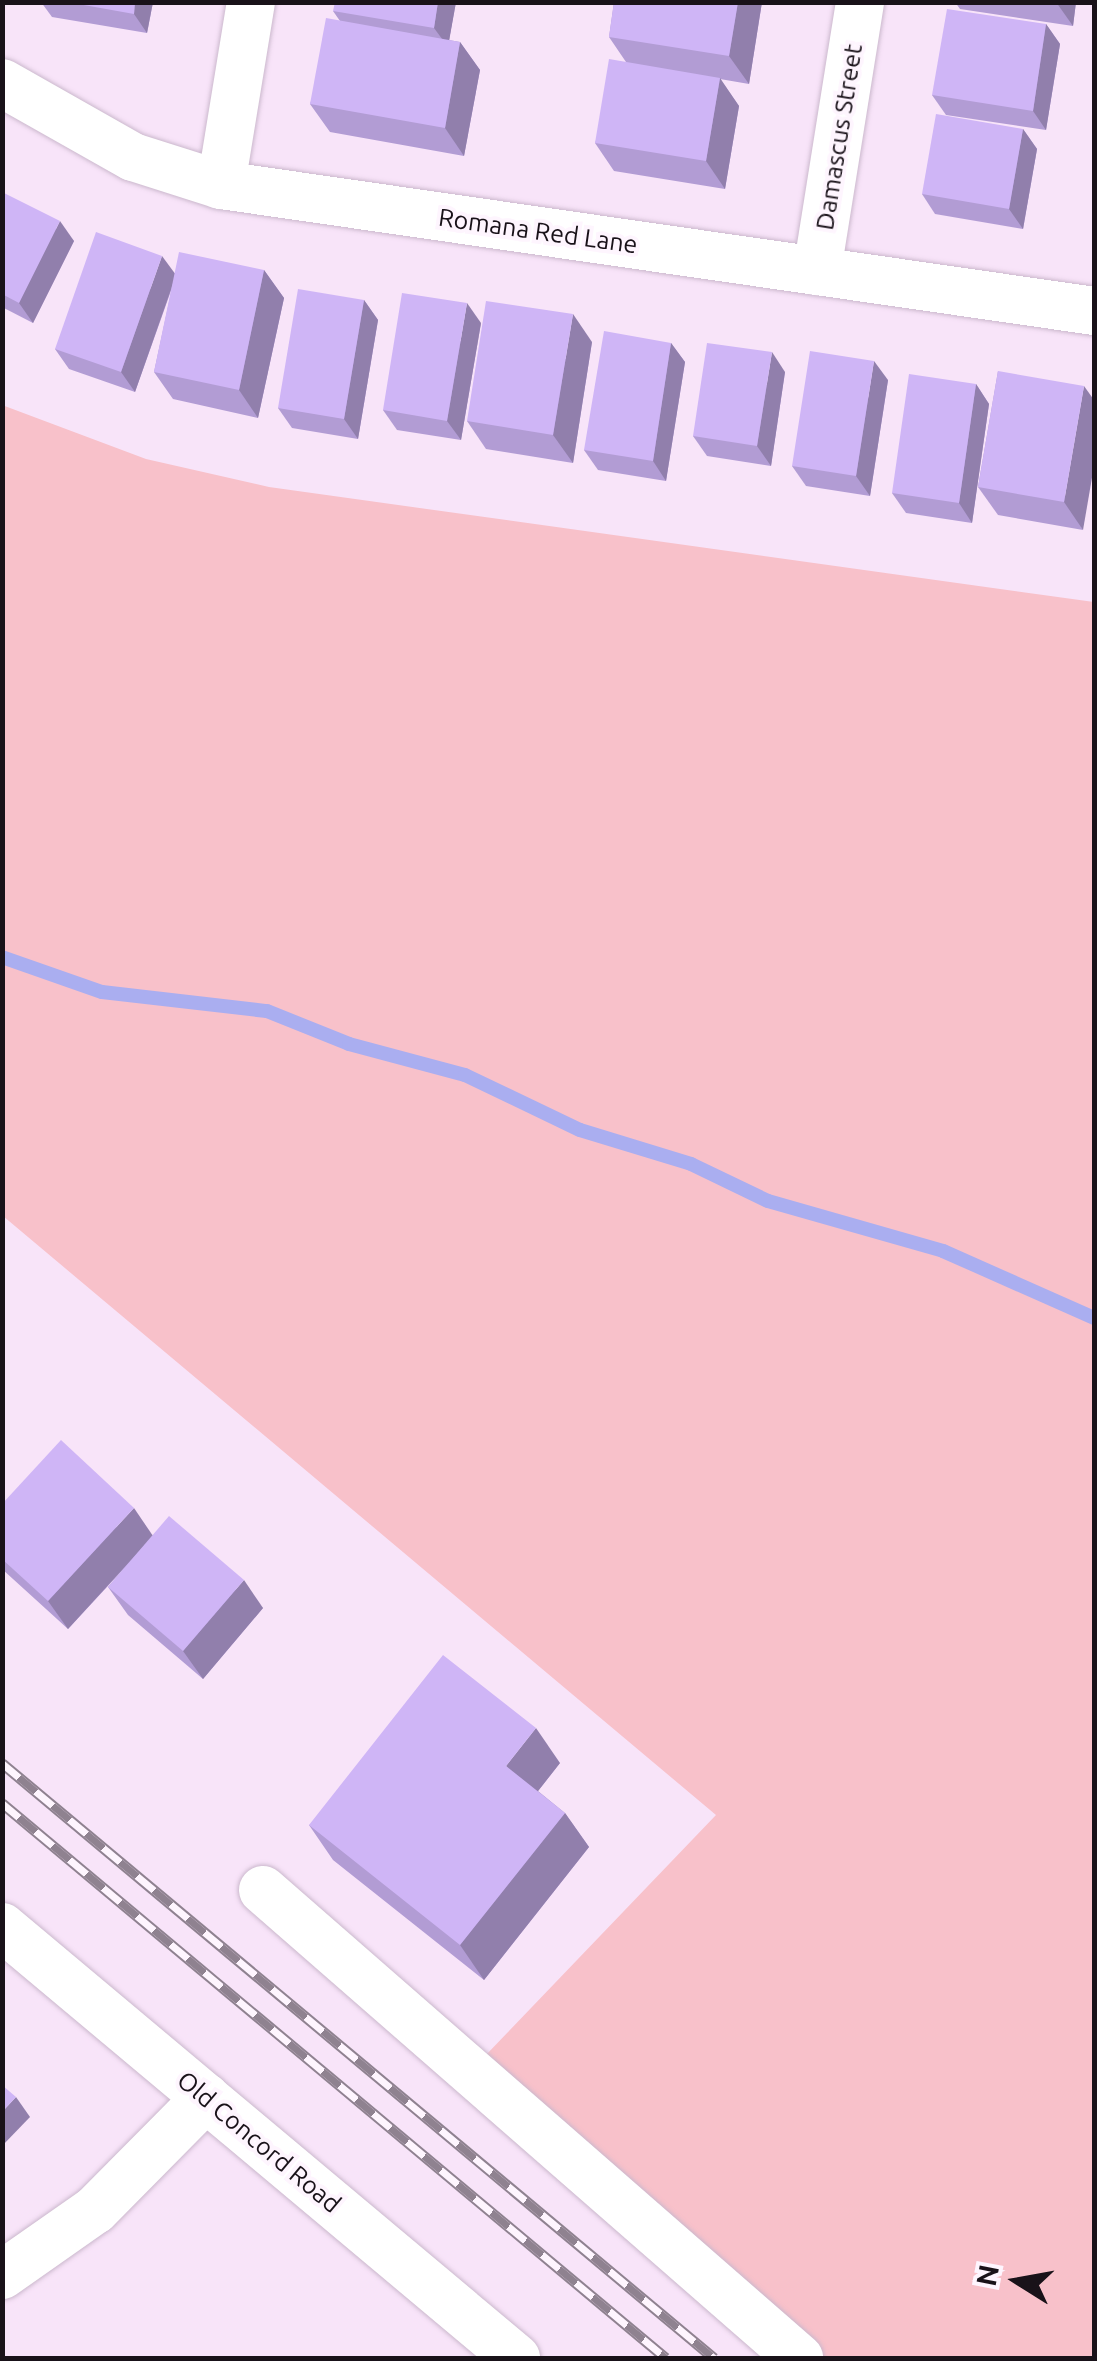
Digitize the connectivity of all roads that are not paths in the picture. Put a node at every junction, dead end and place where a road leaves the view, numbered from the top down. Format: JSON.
{"nodes":[{"id":1,"x":251,"y":2,"type":"edge"},
{"id":2,"x":860,"y":2,"type":"edge"},
{"id":3,"x":2,"y":83,"type":"edge"},
{"id":4,"x":221,"y":185,"type":"junction"},
{"id":5,"x":817,"y":271,"type":"junction"},
{"id":6,"x":1094,"y":311,"type":"edge"},
{"id":7,"x":262,"y":1890,"type":"dead end"},
{"id":8,"x":2,"y":1927,"type":"edge"},
{"id":9,"x":206,"y":2098,"type":"junction"},
{"id":10,"x":2,"y":2275,"type":"edge"},
{"id":11,"x":516,"y":2358,"type":"edge"},
{"id":12,"x":800,"y":2358,"type":"edge"}],
"edges":[{"from":1,"to":4,"type":"street"},
{"from":2,"to":5,"type":"street","name":"Damascus Street"},
{"from":3,"to":4,"type":"street","name":"Romana Red Lane"},
{"from":4,"to":5,"type":"street","name":"Romana Red Lane"},
{"from":5,"to":6,"type":"street","name":"Romana Red Lane"},
{"from":7,"to":12,"type":"street"},
{"from":8,"to":9,"type":"street","name":"Old Concord Road"},
{"from":9,"to":10,"type":"street"},
{"from":9,"to":11,"type":"street","name":"Old Concord Road"}]}
